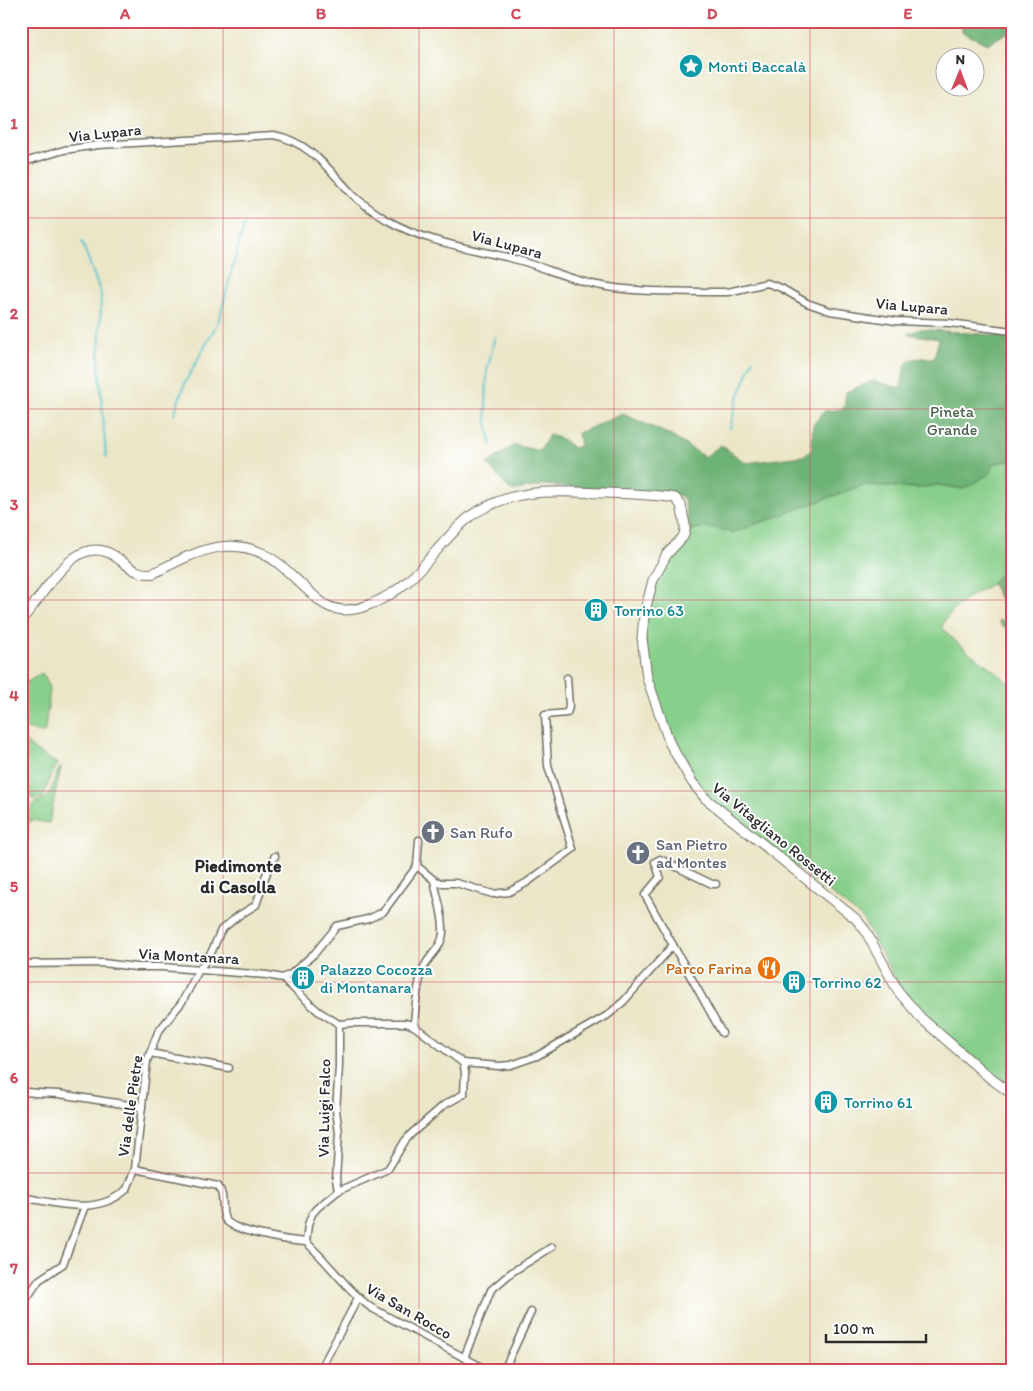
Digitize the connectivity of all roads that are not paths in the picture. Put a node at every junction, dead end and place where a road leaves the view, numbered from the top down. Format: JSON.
{"nodes":[{"id":1,"x":21,"y":163,"type":"edge"},
{"id":2,"x":1012,"y":331,"type":"edge"},
{"id":3,"x":21,"y":620,"type":"edge"},
{"id":4,"x":567,"y":678,"type":"dead end"},
{"id":5,"x":419,"y":840,"type":"dead end"},
{"id":6,"x":275,"y":856,"type":"dead end"},
{"id":7,"x":417,"y":866,"type":"junction"},
{"id":8,"x":434,"y":880,"type":"junction"},
{"id":9,"x":716,"y":884,"type":"dead end"},
{"id":10,"x":673,"y":945,"type":"junction"},
{"id":11,"x":21,"y":964,"type":"edge"},
{"id":12,"x":199,"y":970,"type":"junction"},
{"id":13,"x":282,"y":978,"type":"junction"},
{"id":14,"x":339,"y":1024,"type":"junction"},
{"id":15,"x":414,"y":1026,"type":"junction"},
{"id":16,"x":722,"y":1032,"type":"dead end"},
{"id":17,"x":150,"y":1053,"type":"junction"},
{"id":18,"x":463,"y":1063,"type":"junction"},
{"id":19,"x":229,"y":1068,"type":"dead end"},
{"id":20,"x":21,"y":1091,"type":"edge"},
{"id":21,"x":1012,"y":1094,"type":"edge"},
{"id":22,"x":142,"y":1107,"type":"junction"},
{"id":23,"x":135,"y":1169,"type":"junction"},
{"id":24,"x":338,"y":1191,"type":"junction"},
{"id":25,"x":21,"y":1196,"type":"edge"},
{"id":26,"x":85,"y":1206,"type":"junction"},
{"id":27,"x":306,"y":1242,"type":"junction"},
{"id":28,"x":552,"y":1247,"type":"dead end"},
{"id":29,"x":358,"y":1298,"type":"junction"},
{"id":30,"x":21,"y":1309,"type":"edge"},
{"id":31,"x":531,"y":1312,"type":"dead end"},
{"id":32,"x":464,"y":1358,"type":"junction"},
{"id":33,"x":320,"y":1370,"type":"edge"},
{"id":34,"x":487,"y":1370,"type":"edge"},
{"id":35,"x":504,"y":1370,"type":"edge"}],
"edges":[{"from":1,"to":2,"type":"street","name":"Via Lupara"},
{"from":3,"to":21,"type":"street","name":"Via Vitagliano Rossetti"},
{"from":4,"to":8,"type":"street"},
{"from":5,"to":7,"type":"street"},
{"from":6,"to":12,"type":"street","name":"Via delle Pietre"},
{"from":7,"to":8,"type":"street"},
{"from":7,"to":13,"type":"street"},
{"from":8,"to":15,"type":"street"},
{"from":9,"to":10,"type":"street"},
{"from":10,"to":16,"type":"street"},
{"from":10,"to":18,"type":"street"},
{"from":11,"to":12,"type":"street","name":"Via Montanara"},
{"from":12,"to":13,"type":"street","name":"Via Montanara"},
{"from":12,"to":17,"type":"street","name":"Via delle Pietre"},
{"from":13,"to":14,"type":"street"},
{"from":14,"to":15,"type":"street"},
{"from":14,"to":24,"type":"street","name":"Via Luigi Falco"},
{"from":15,"to":18,"type":"street"},
{"from":17,"to":19,"type":"street"},
{"from":17,"to":22,"type":"street","name":"Via delle Pietre"},
{"from":18,"to":24,"type":"street"},
{"from":20,"to":22,"type":"street"},
{"from":22,"to":23,"type":"street","name":"Via delle Pietre"},
{"from":23,"to":26,"type":"street","name":"Via delle Pietre"},
{"from":23,"to":27,"type":"street"},
{"from":24,"to":27,"type":"street"},
{"from":25,"to":26,"type":"street"},
{"from":26,"to":30,"type":"street"},
{"from":27,"to":29,"type":"street","name":"Via San Rocco"},
{"from":28,"to":32,"type":"street"},
{"from":29,"to":32,"type":"street","name":"Via San Rocco"},
{"from":29,"to":33,"type":"street"},
{"from":31,"to":35,"type":"street"},
{"from":32,"to":34,"type":"street","name":"Via San Rocco"}]}
